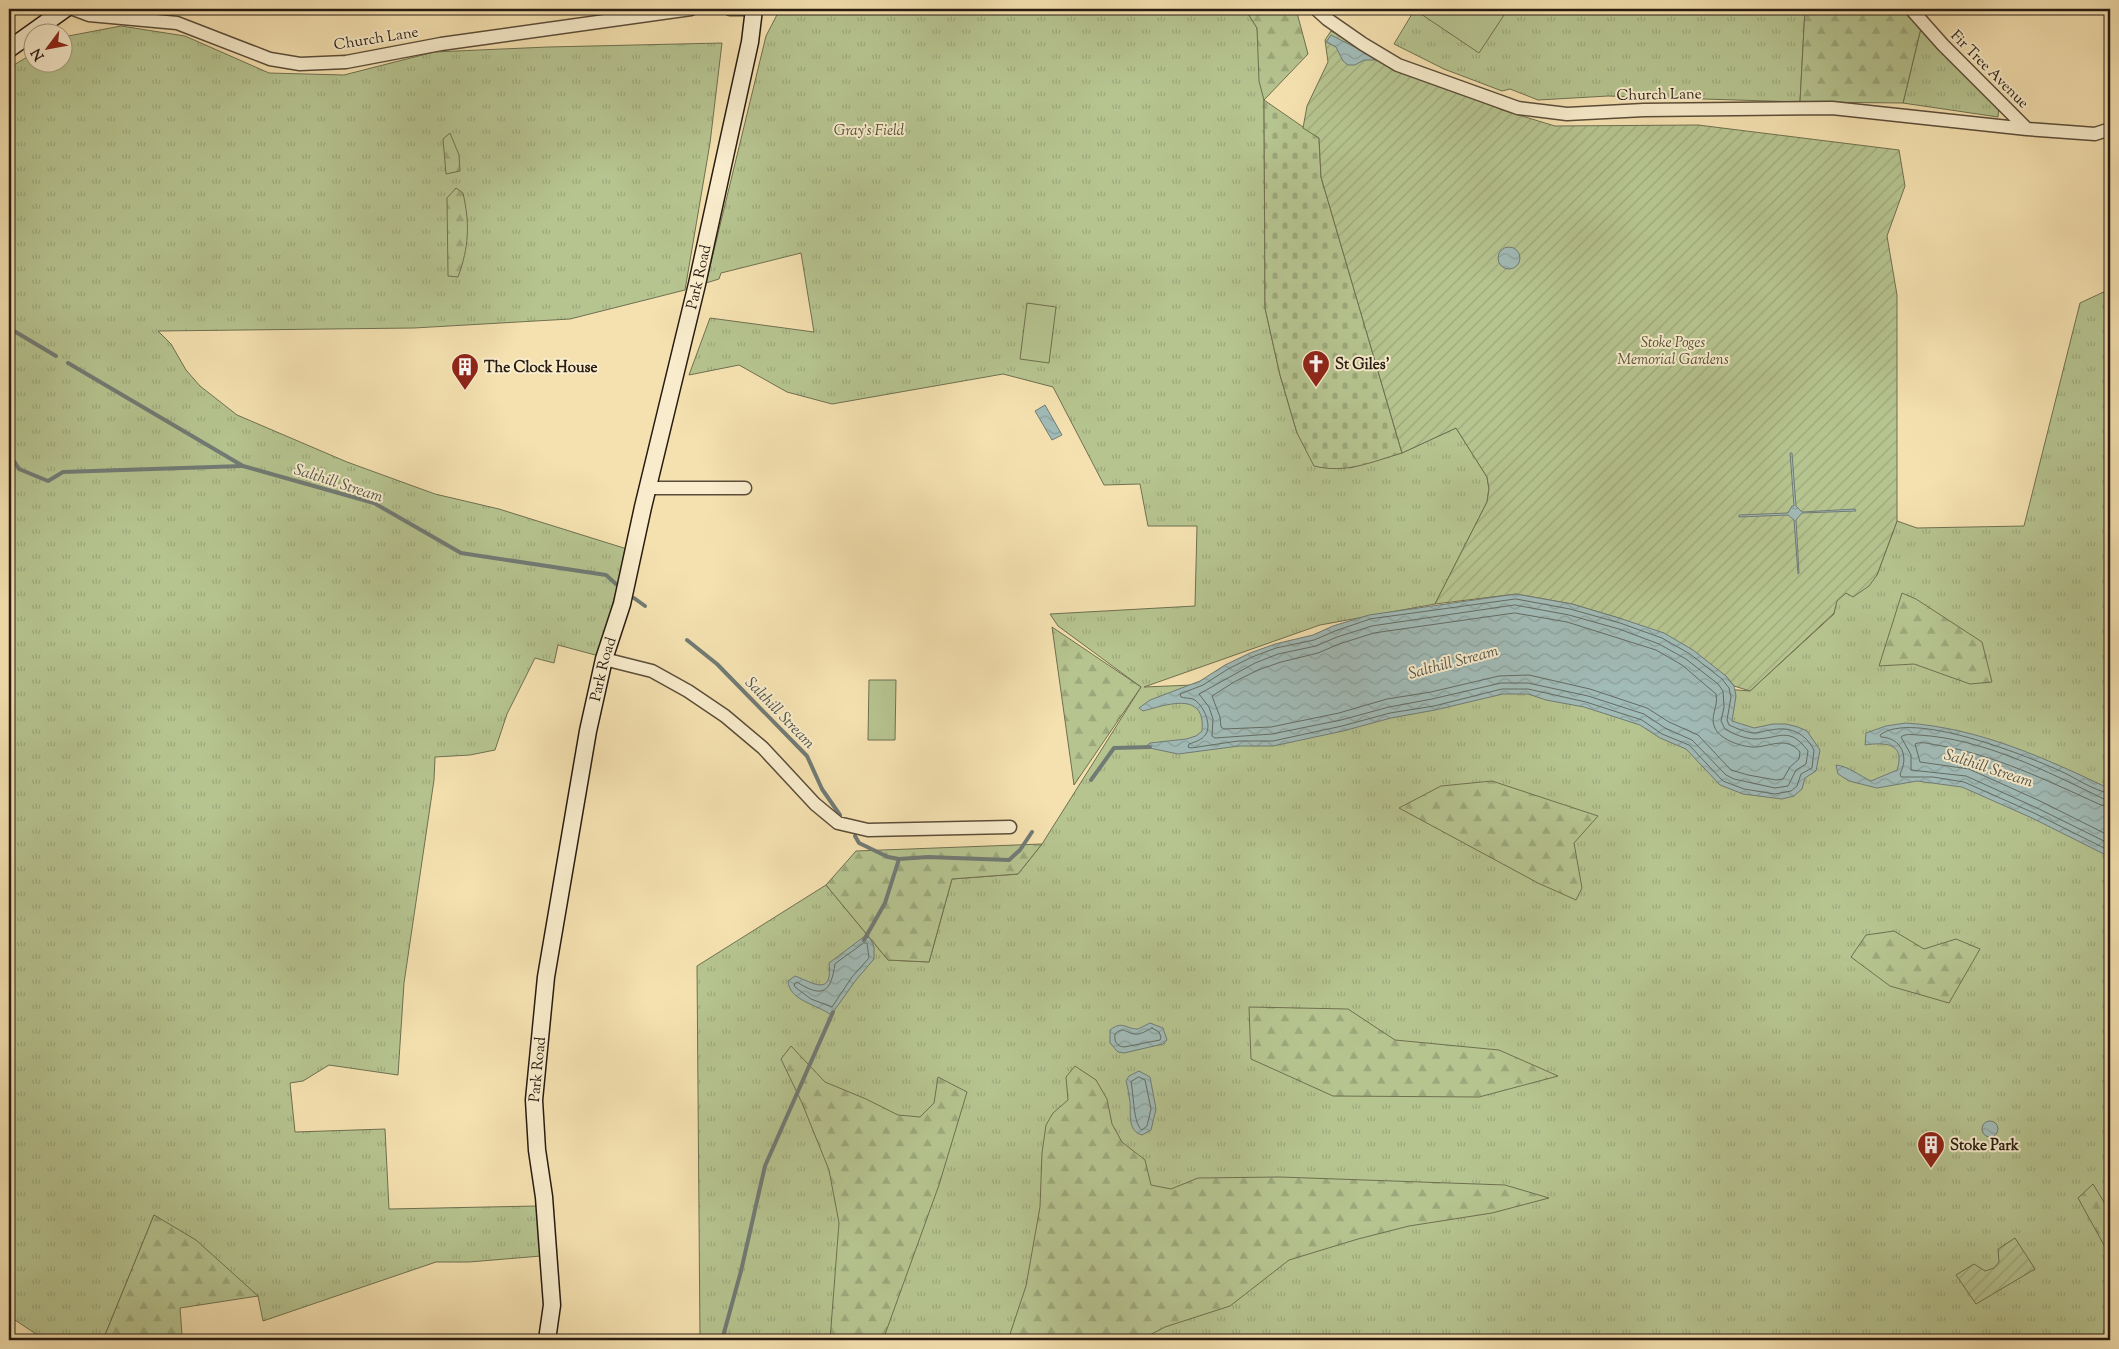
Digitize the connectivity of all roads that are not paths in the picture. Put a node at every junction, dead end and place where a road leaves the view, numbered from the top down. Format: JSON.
{"nodes":[{"id":1,"x":66,"y":9,"type":"edge"},
{"id":2,"x":691,"y":9,"type":"edge"},
{"id":3,"x":730,"y":9,"type":"edge"},
{"id":4,"x":750,"y":9,"type":"edge"},
{"id":5,"x":754,"y":9,"type":"edge"},
{"id":6,"x":1316,"y":9,"type":"edge"},
{"id":7,"x":1911,"y":9,"type":"edge"},
{"id":8,"x":9,"y":49,"type":"edge"},
{"id":9,"x":2027,"y":129,"type":"junction"},
{"id":10,"x":2110,"y":129,"type":"edge"},
{"id":11,"x":648,"y":488,"type":"junction"},
{"id":12,"x":745,"y":488,"type":"dead end"},
{"id":13,"x":604,"y":659,"type":"junction"},
{"id":14,"x":1010,"y":827,"type":"dead end"},
{"id":15,"x":547,"y":1340,"type":"edge"}],
"edges":[{"from":1,"to":2,"type":"street","name":"Church Lane"},
{"from":1,"to":8,"type":"main road"},
{"from":3,"to":4,"type":"street"},
{"from":5,"to":11,"type":"main road","name":"Park Road"},
{"from":6,"to":9,"type":"street","name":"Church Lane"},
{"from":7,"to":9,"type":"street","name":"Fir Tree Avenue"},
{"from":9,"to":10,"type":"street","name":"Church Lane"},
{"from":11,"to":12,"type":"street"},
{"from":11,"to":13,"type":"main road","name":"Park Road"},
{"from":13,"to":14,"type":"street"},
{"from":13,"to":15,"type":"main road","name":"Park Road"}]}
